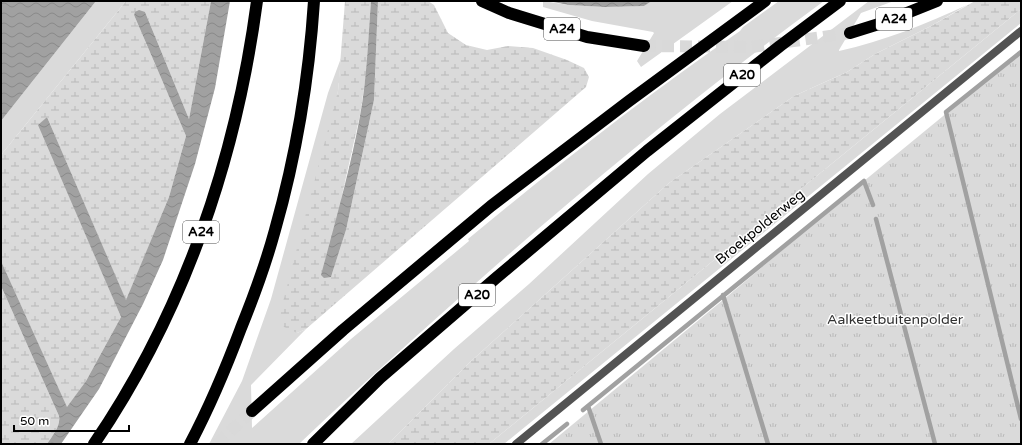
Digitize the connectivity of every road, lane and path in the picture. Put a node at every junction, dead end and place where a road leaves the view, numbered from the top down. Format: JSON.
{"nodes":[{"id":1,"x":257,"y":1,"type":"edge"},
{"id":2,"x":314,"y":1,"type":"edge"},
{"id":3,"x":482,"y":1,"type":"edge"},
{"id":4,"x":765,"y":1,"type":"edge"},
{"id":5,"x":840,"y":1,"type":"edge"},
{"id":6,"x":937,"y":1,"type":"edge"},
{"id":7,"x":1021,"y":31,"type":"edge"},
{"id":8,"x":850,"y":33,"type":"tunnel mouth"},
{"id":9,"x":644,"y":46,"type":"tunnel mouth"},
{"id":10,"x":252,"y":411,"type":"tunnel mouth"},
{"id":11,"x":94,"y":444,"type":"edge"},
{"id":12,"x":190,"y":444,"type":"edge"},
{"id":13,"x":313,"y":444,"type":"edge"},
{"id":14,"x":516,"y":444,"type":"edge"}],
"edges":[{"from":1,"to":11,"type":"highway","number":"A24"},
{"from":2,"to":12,"type":"highway"},
{"from":3,"to":9,"type":"highway","number":"A24"},
{"from":4,"to":10,"type":"highway"},
{"from":5,"to":13,"type":"highway","number":"A20"},
{"from":6,"to":8,"type":"highway","number":"A24"},
{"from":7,"to":14,"type":"street","name":"Broekpolderweg"}]}
